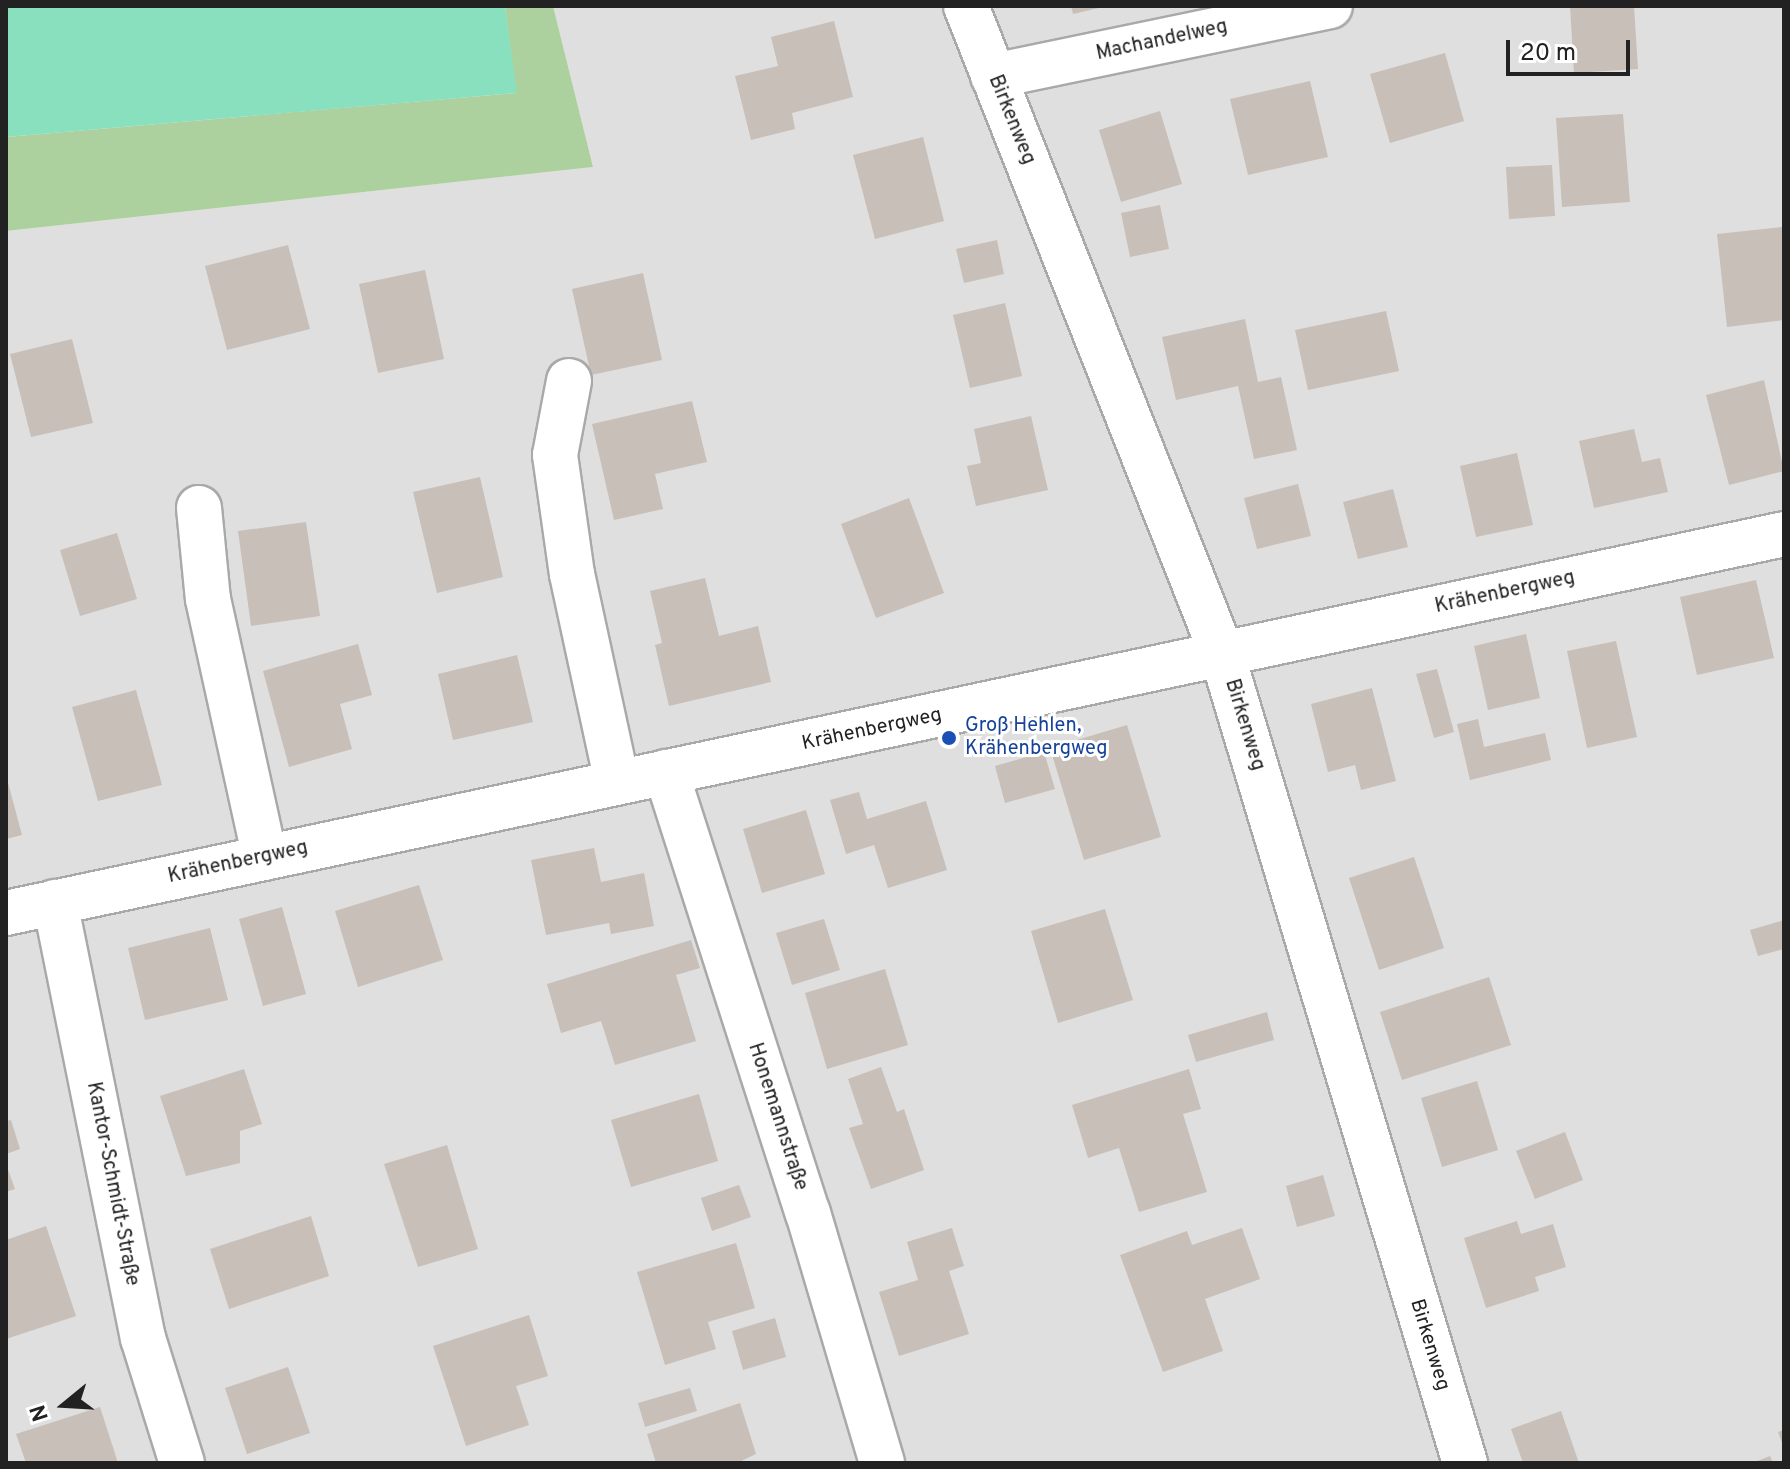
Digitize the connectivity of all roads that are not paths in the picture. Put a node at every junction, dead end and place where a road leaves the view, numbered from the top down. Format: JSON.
{"nodes":[{"id":1,"x":966,"y":6,"type":"edge"},
{"id":2,"x":1330,"y":6,"type":"edge"},
{"id":3,"x":993,"y":76,"type":"junction"},
{"id":4,"x":569,"y":381,"type":"dead end"},
{"id":5,"x":199,"y":508,"type":"dead end"},
{"id":6,"x":1784,"y":534,"type":"edge"},
{"id":7,"x":1222,"y":654,"type":"junction"},
{"id":8,"x":666,"y":772,"type":"junction"},
{"id":9,"x":617,"y":782,"type":"junction"},
{"id":10,"x":265,"y":858,"type":"junction"},
{"id":11,"x":55,"y":902,"type":"junction"},
{"id":12,"x":6,"y":913,"type":"edge"},
{"id":13,"x":182,"y":1463,"type":"edge"},
{"id":14,"x":882,"y":1463,"type":"edge"},
{"id":15,"x":1465,"y":1463,"type":"edge"}],
"edges":[{"from":1,"to":3,"type":"street","name":"Birkenweg"},
{"from":2,"to":3,"type":"street","name":"Machandelweg"},
{"from":3,"to":7,"type":"street","name":"Birkenweg"},
{"from":4,"to":9,"type":"street"},
{"from":5,"to":10,"type":"street"},
{"from":6,"to":7,"type":"street","name":"Krähenbergweg"},
{"from":7,"to":8,"type":"street","name":"Krähenbergweg"},
{"from":7,"to":15,"type":"street","name":"Birkenweg"},
{"from":8,"to":9,"type":"street","name":"Krähenbergweg"},
{"from":8,"to":14,"type":"street","name":"Honemannstraße"},
{"from":9,"to":10,"type":"street","name":"Krähenbergweg"},
{"from":10,"to":11,"type":"street","name":"Krähenbergweg"},
{"from":11,"to":12,"type":"street","name":"Krähenbergweg"},
{"from":11,"to":13,"type":"street","name":"Kantor-Schmidt-Straße"}]}
